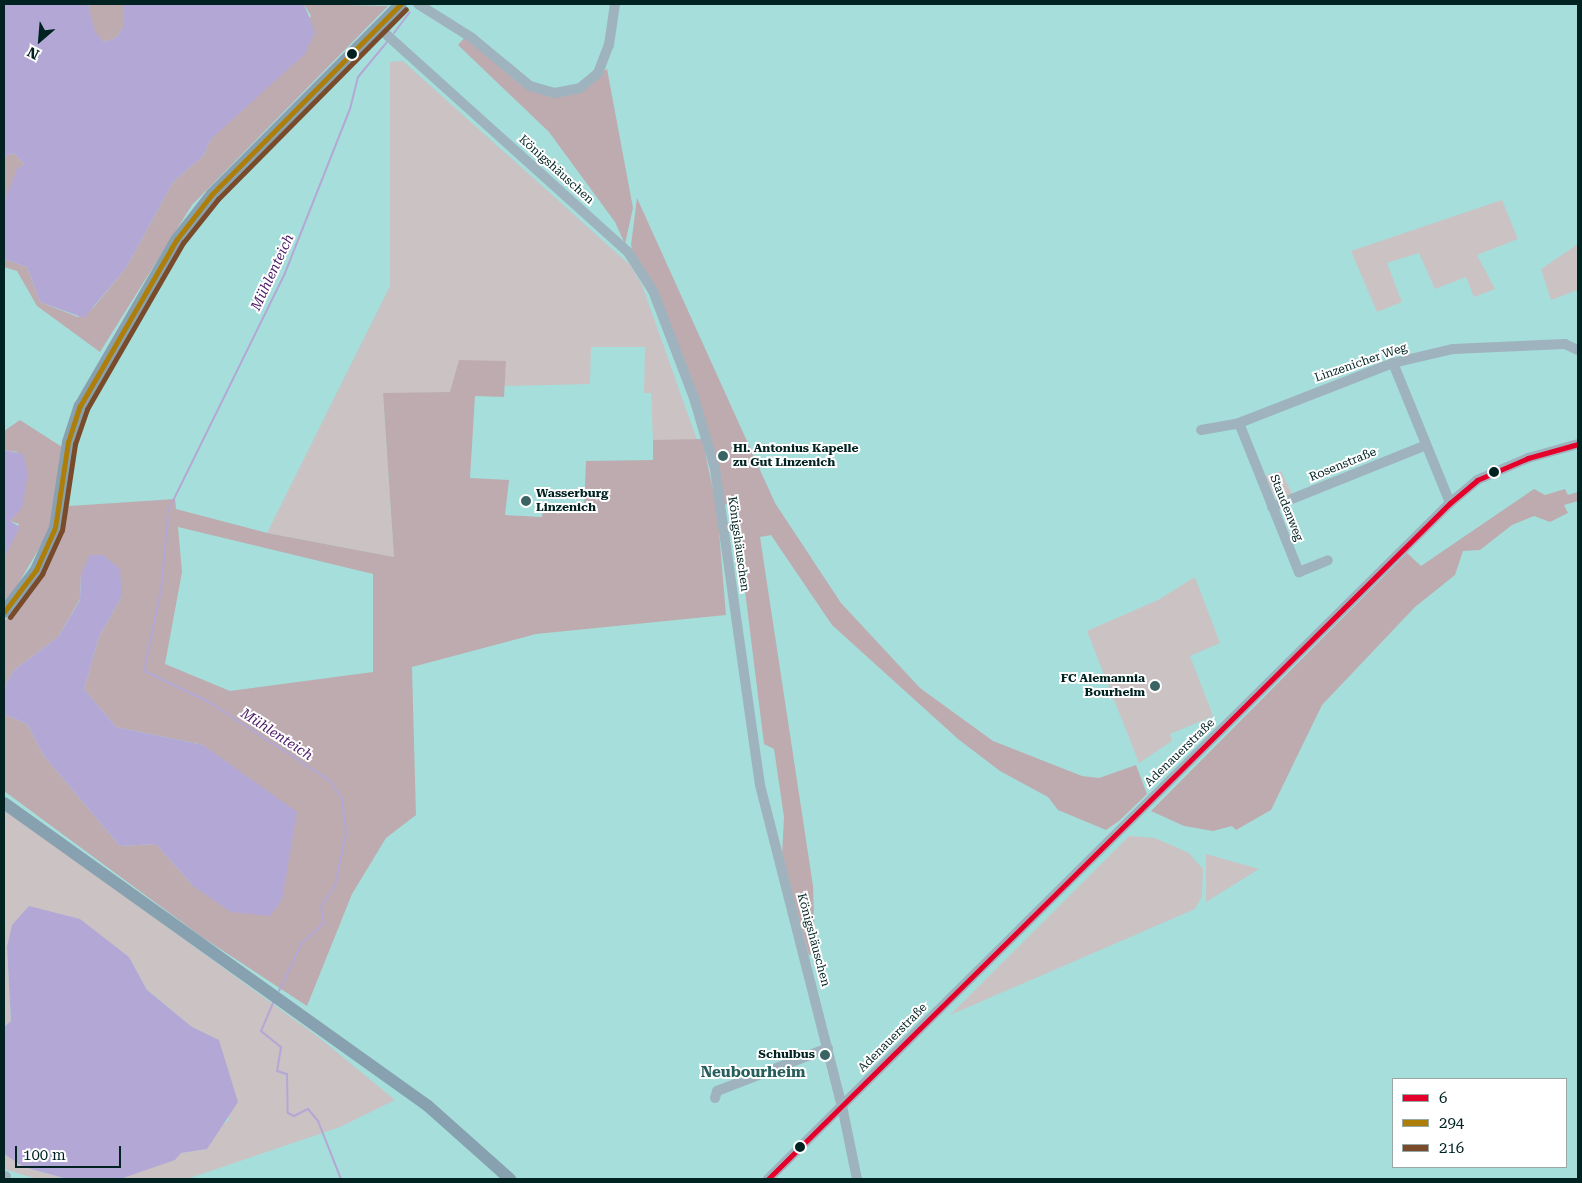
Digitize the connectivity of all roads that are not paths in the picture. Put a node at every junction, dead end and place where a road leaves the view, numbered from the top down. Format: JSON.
{"nodes":[{"id":1,"x":402,"y":4,"type":"edge"},
{"id":2,"x":418,"y":4,"type":"edge"},
{"id":3,"x":615,"y":4,"type":"edge"},
{"id":4,"x":378,"y":27,"type":"junction"},
{"id":5,"x":1578,"y":350,"type":"edge"},
{"id":6,"x":1393,"y":364,"type":"junction"},
{"id":7,"x":1239,"y":423,"type":"junction"},
{"id":8,"x":1201,"y":430,"type":"dead end"},
{"id":9,"x":1578,"y":444,"type":"edge"},
{"id":10,"x":1424,"y":446,"type":"junction"},
{"id":11,"x":1450,"y":503,"type":"junction"},
{"id":12,"x":1272,"y":508,"type":"junction"},
{"id":13,"x":1328,"y":560,"type":"dead end"},
{"id":14,"x":4,"y":612,"type":"edge"},
{"id":15,"x":4,"y":803,"type":"edge"},
{"id":16,"x":828,"y":1048,"type":"junction"},
{"id":17,"x":715,"y":1098,"type":"dead end"},
{"id":18,"x":842,"y":1106,"type":"junction"},
{"id":19,"x":510,"y":1179,"type":"edge"},
{"id":20,"x":768,"y":1179,"type":"edge"},
{"id":21,"x":857,"y":1179,"type":"edge"}],
"edges":[{"from":1,"to":4,"type":"main road"},
{"from":2,"to":3,"type":"street"},
{"from":4,"to":14,"type":"main road"},
{"from":4,"to":16,"type":"street","name":"Königshäuschen"},
{"from":5,"to":6,"type":"street","name":"Linzenicher Weg"},
{"from":6,"to":7,"type":"street","name":"Linzenicher Weg"},
{"from":6,"to":10,"type":"street"},
{"from":7,"to":8,"type":"street","name":"Linzenicher Weg"},
{"from":7,"to":12,"type":"street","name":"Staudenweg"},
{"from":9,"to":11,"type":"street","name":"Adenauerstraße"},
{"from":10,"to":11,"type":"street"},
{"from":10,"to":12,"type":"street","name":"Rosenstraße"},
{"from":11,"to":18,"type":"street","name":"Adenauerstraße"},
{"from":12,"to":13,"type":"street","name":"Staudenweg"},
{"from":15,"to":19,"type":"main road"},
{"from":16,"to":17,"type":"street"},
{"from":16,"to":18,"type":"street","name":"Königshäuschen"},
{"from":18,"to":20,"type":"street","name":"Adenauerstraße"},
{"from":18,"to":21,"type":"street","name":"Königshäuschen"}]}
